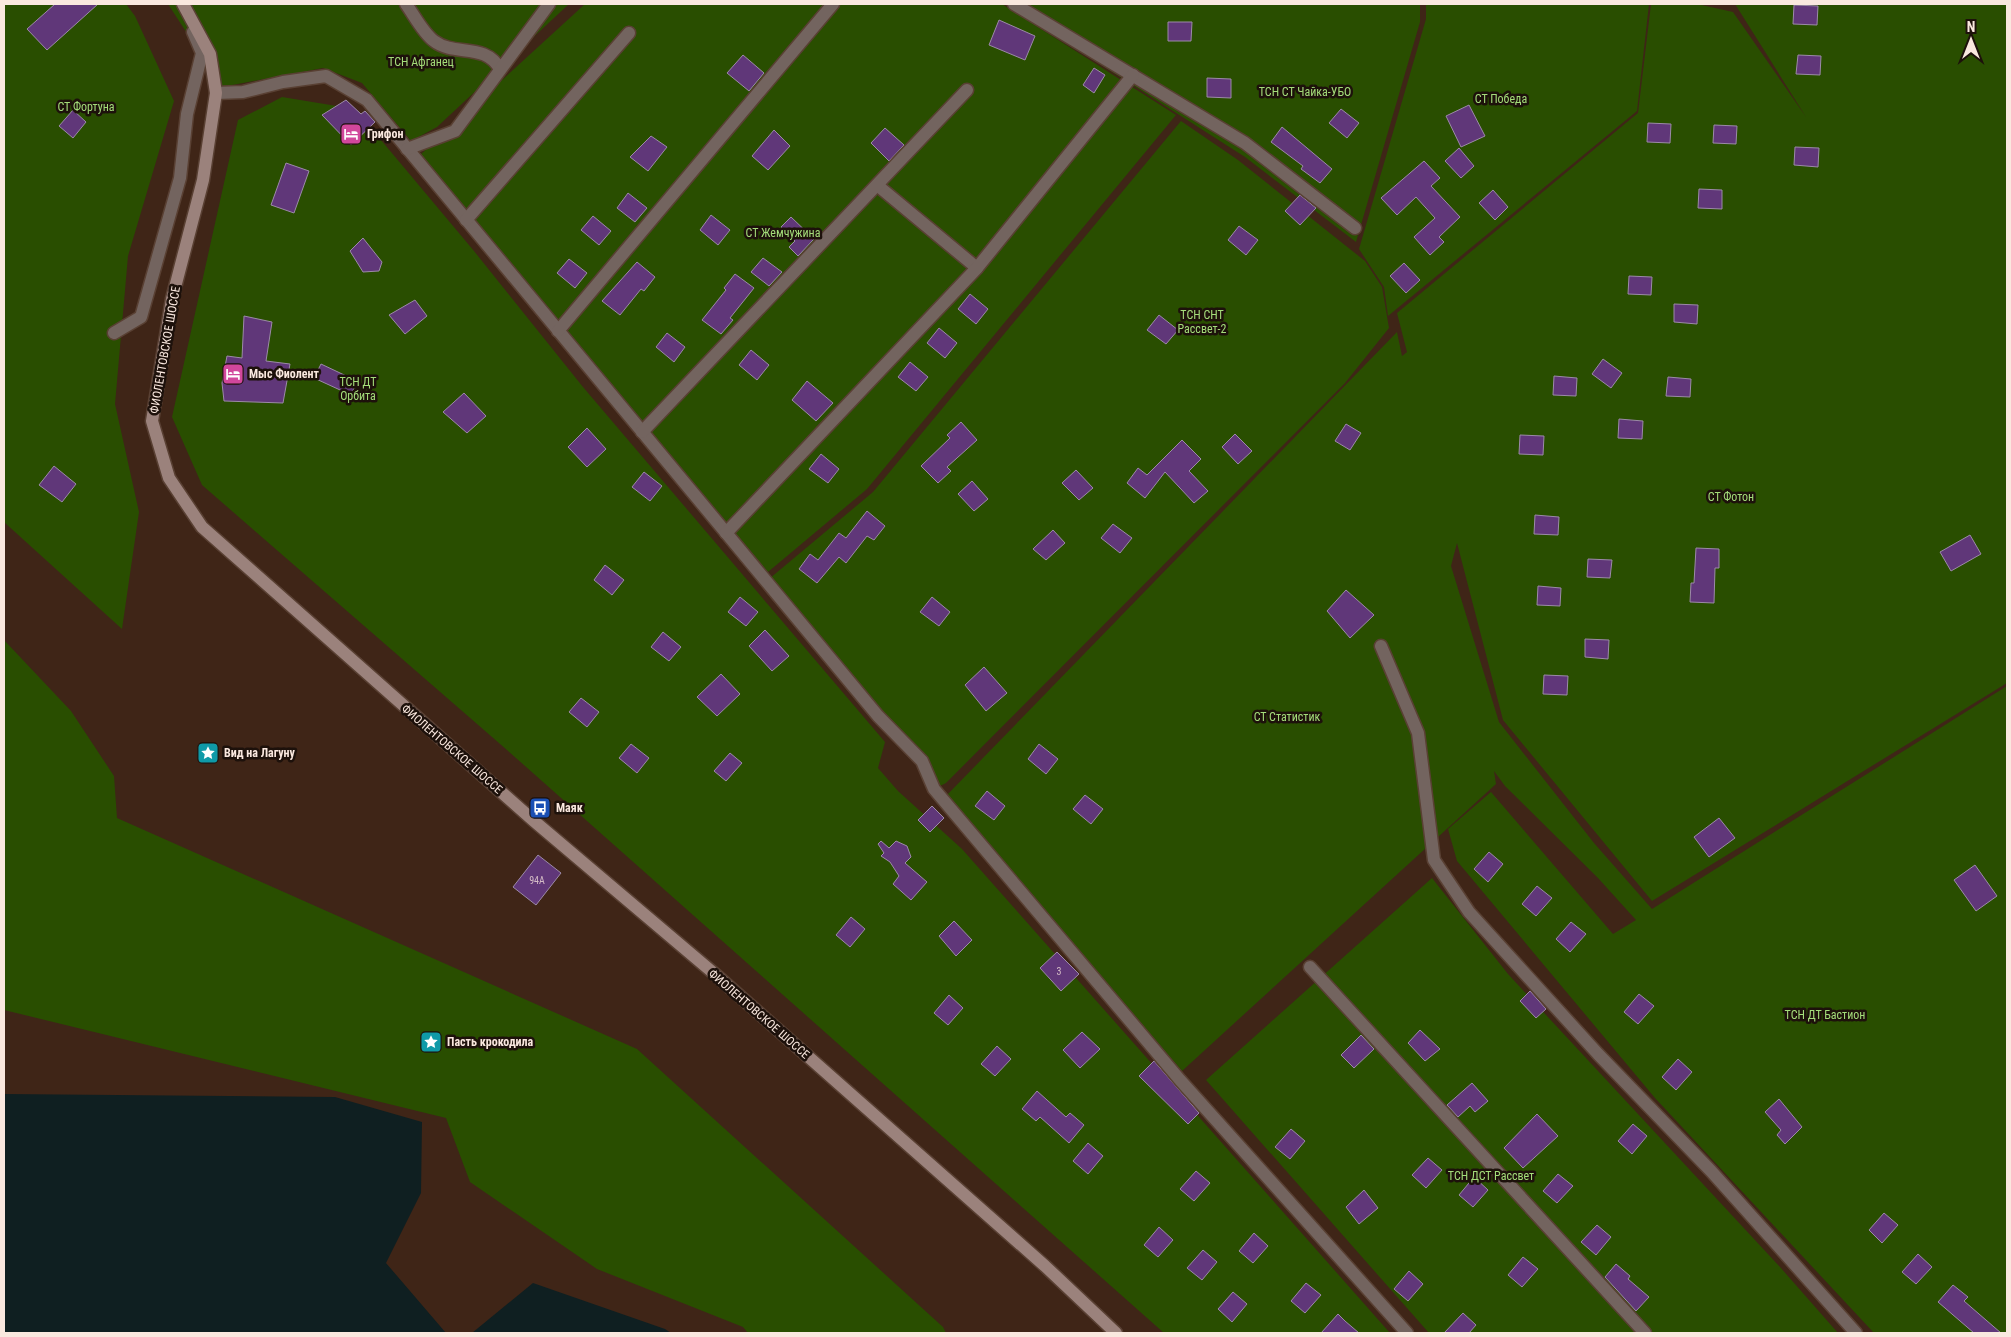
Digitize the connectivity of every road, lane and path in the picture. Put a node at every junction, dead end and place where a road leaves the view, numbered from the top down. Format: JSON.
{"nodes":[{"id":1,"x":183,"y":4,"type":"edge"},
{"id":2,"x":406,"y":4,"type":"edge"},
{"id":3,"x":549,"y":4,"type":"edge"},
{"id":4,"x":833,"y":4,"type":"edge"},
{"id":5,"x":1014,"y":4,"type":"edge"},
{"id":6,"x":629,"y":33,"type":"dead end"},
{"id":7,"x":500,"y":69,"type":"junction"},
{"id":8,"x":1133,"y":75,"type":"junction"},
{"id":9,"x":967,"y":90,"type":"dead end"},
{"id":10,"x":216,"y":94,"type":"junction"},
{"id":11,"x":407,"y":149,"type":"junction"},
{"id":12,"x":877,"y":185,"type":"junction"},
{"id":13,"x":466,"y":220,"type":"junction"},
{"id":14,"x":1355,"y":228,"type":"dead end"},
{"id":15,"x":977,"y":268,"type":"junction"},
{"id":16,"x":558,"y":331,"type":"junction"},
{"id":17,"x":114,"y":333,"type":"dead end"},
{"id":18,"x":642,"y":432,"type":"junction"},
{"id":19,"x":726,"y":533,"type":"junction"},
{"id":20,"x":1381,"y":646,"type":"dead end"},
{"id":21,"x":1310,"y":967,"type":"dead end"},
{"id":22,"x":1116,"y":1333,"type":"edge"},
{"id":23,"x":1408,"y":1333,"type":"edge"},
{"id":24,"x":1645,"y":1333,"type":"edge"},
{"id":25,"x":1856,"y":1333,"type":"edge"}],
"edges":[{"from":1,"to":10,"type":"main road","name":"ФИОЛЕНТОВСКОЕ ШОССЕ"},
{"from":1,"to":17,"type":"street"},
{"from":2,"to":7,"type":"street"},
{"from":3,"to":7,"type":"street"},
{"from":4,"to":16,"type":"street"},
{"from":5,"to":8,"type":"street"},
{"from":6,"to":13,"type":"street"},
{"from":7,"to":11,"type":"street"},
{"from":8,"to":14,"type":"street"},
{"from":8,"to":15,"type":"street"},
{"from":9,"to":12,"type":"street"},
{"from":10,"to":11,"type":"street"},
{"from":10,"to":22,"type":"main road","name":"ФИОЛЕНТОВСКОЕ ШОССЕ"},
{"from":11,"to":13,"type":"street"},
{"from":12,"to":15,"type":"street"},
{"from":12,"to":18,"type":"street"},
{"from":13,"to":16,"type":"street"},
{"from":15,"to":19,"type":"street"},
{"from":16,"to":18,"type":"street"},
{"from":18,"to":19,"type":"street"},
{"from":19,"to":23,"type":"street"},
{"from":20,"to":25,"type":"street"},
{"from":21,"to":24,"type":"street"}]}
